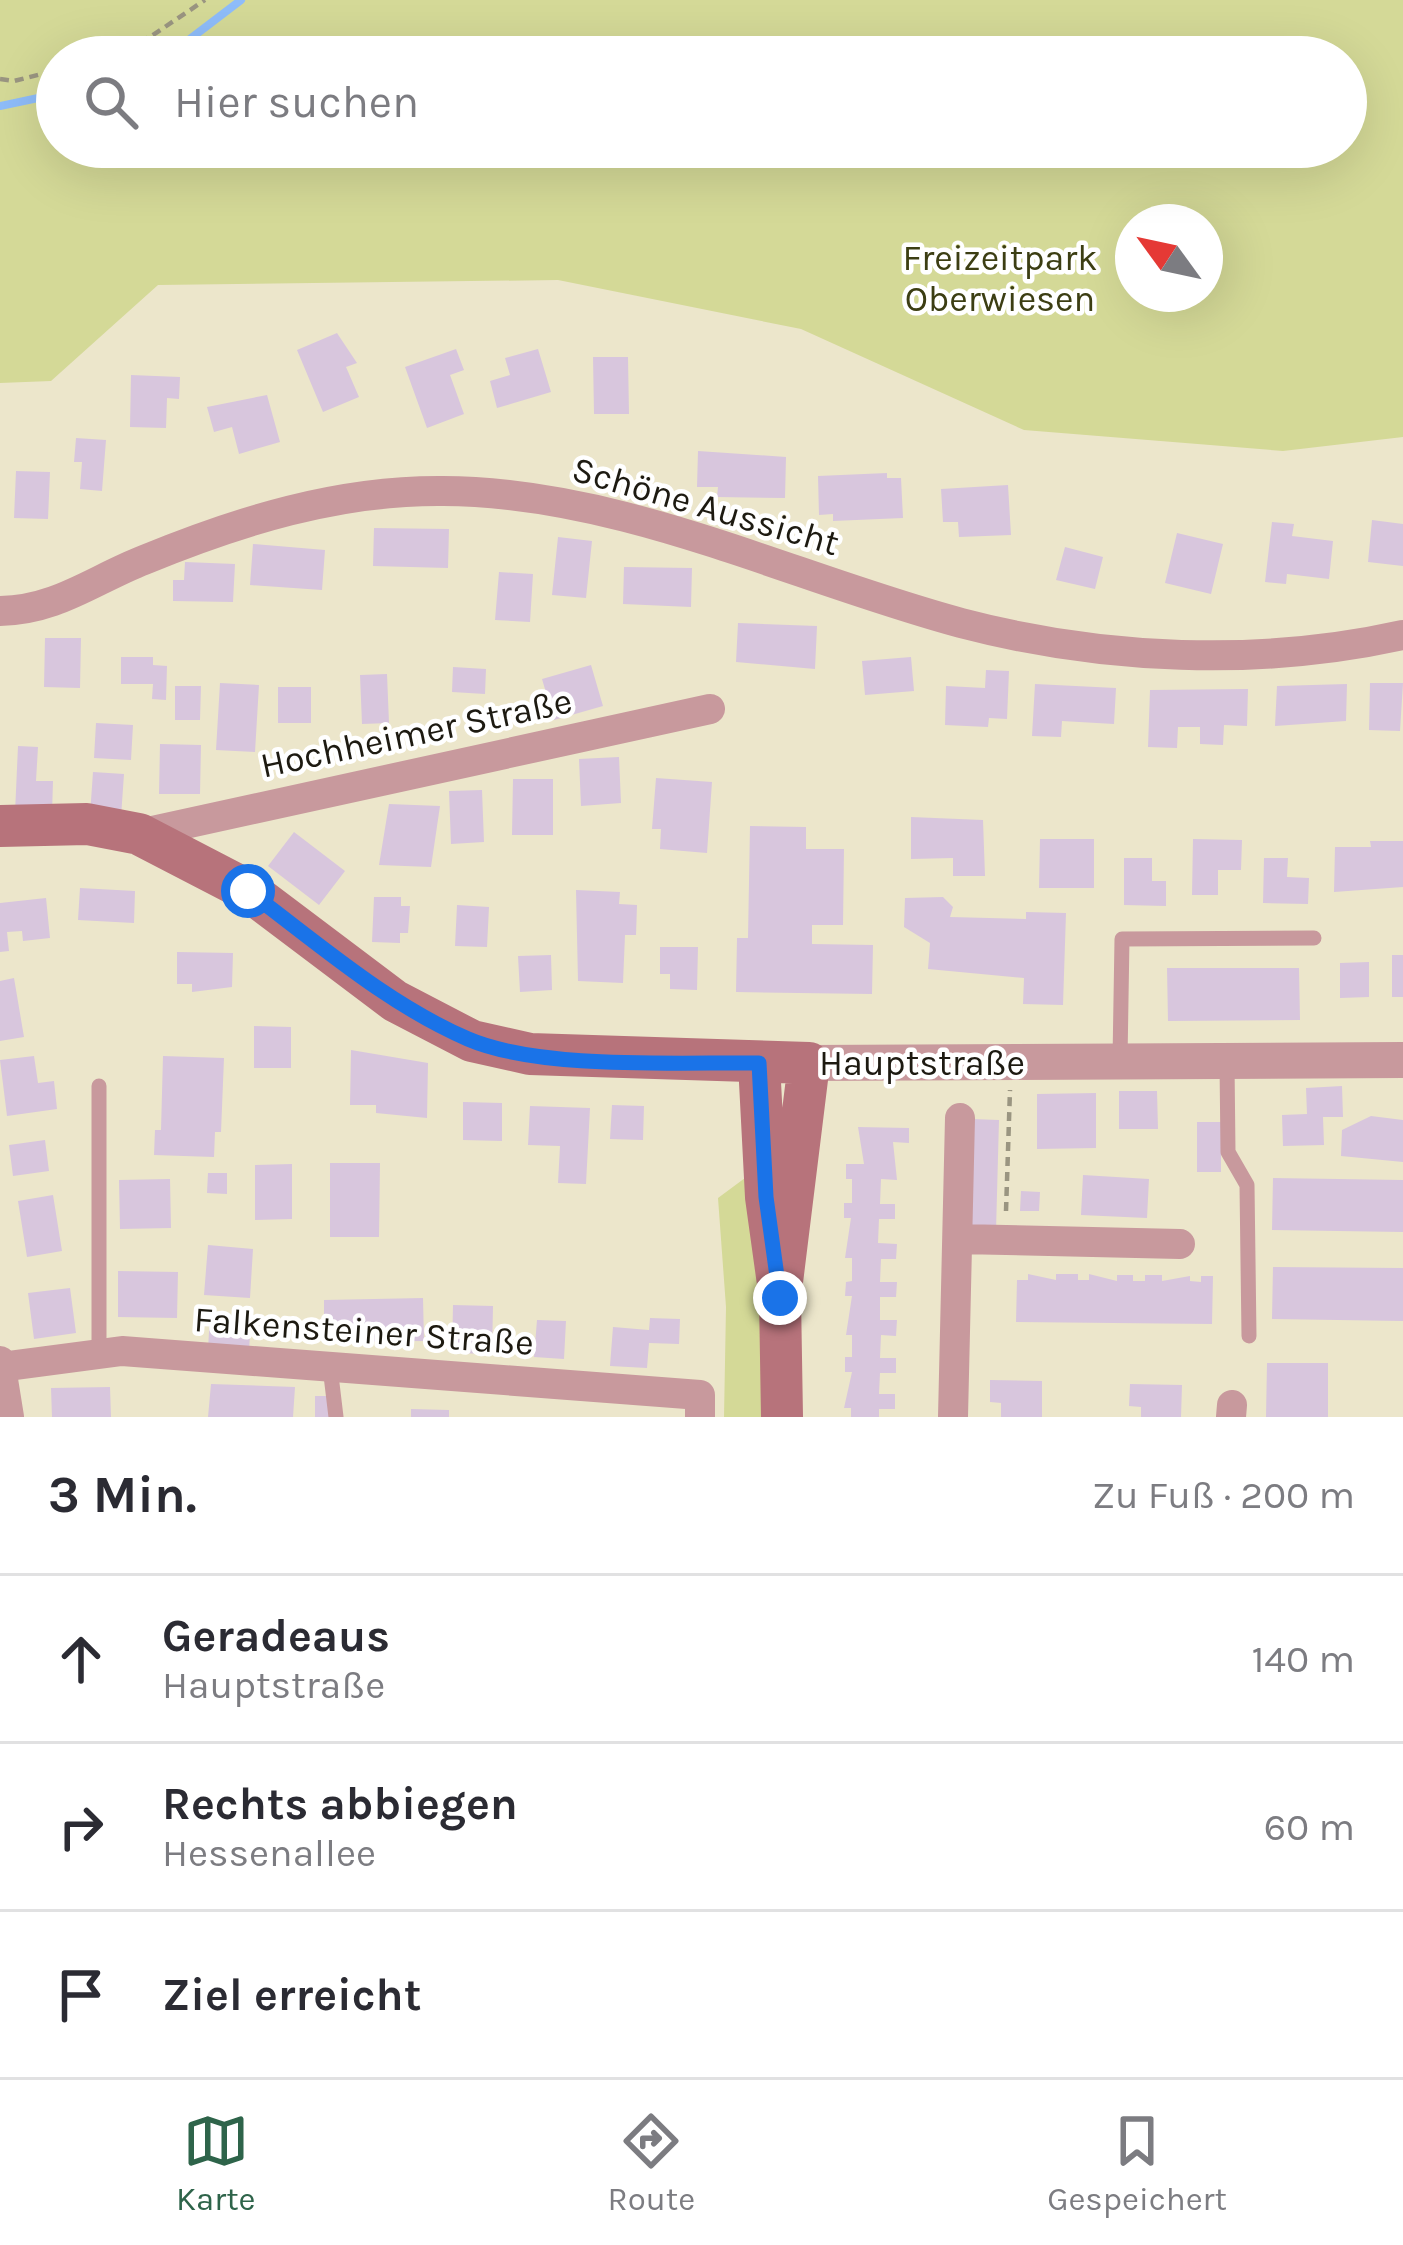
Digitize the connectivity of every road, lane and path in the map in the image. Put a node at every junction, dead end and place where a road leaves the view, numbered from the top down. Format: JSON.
{"nodes":[{"id":1,"x":205,"y":0,"type":"edge"},
{"id":2,"x":151,"y":36,"type":"edge"},
{"id":3,"x":36,"y":75,"type":"edge"},
{"id":4,"x":0,"y":79,"type":"edge"},
{"id":5,"x":0,"y":611,"type":"edge"},
{"id":6,"x":1403,"y":635,"type":"edge"},
{"id":7,"x":710,"y":709,"type":"dead end"},
{"id":8,"x":0,"y":826,"type":"edge"},
{"id":9,"x":140,"y":834,"type":"junction"},
{"id":10,"x":1314,"y":938,"type":"dead end"},
{"id":11,"x":1120,"y":1060,"type":"junction"},
{"id":12,"x":1227,"y":1060,"type":"junction"},
{"id":13,"x":1403,"y":1060,"type":"edge"},
{"id":14,"x":1012,"y":1061,"type":"junction"},
{"id":15,"x":759,"y":1063,"type":"junction"},
{"id":16,"x":809,"y":1063,"type":"junction"},
{"id":17,"x":99,"y":1086,"type":"dead end"},
{"id":18,"x":960,"y":1118,"type":"dead end"},
{"id":19,"x":959,"y":1240,"type":"junction"},
{"id":20,"x":1005,"y":1240,"type":"junction"},
{"id":21,"x":1180,"y":1244,"type":"dead end"},
{"id":22,"x":780,"y":1298,"type":"junction"},
{"id":23,"x":1249,"y":1336,"type":"dead end"},
{"id":24,"x":99,"y":1352,"type":"junction"},
{"id":25,"x":0,"y":1364,"type":"edge"},
{"id":26,"x":330,"y":1366,"type":"junction"},
{"id":27,"x":9,"y":1417,"type":"edge"},
{"id":28,"x":336,"y":1417,"type":"edge"},
{"id":29,"x":700,"y":1417,"type":"edge"},
{"id":30,"x":782,"y":1417,"type":"edge"},
{"id":31,"x":953,"y":1417,"type":"edge"}],
"edges":[{"from":1,"to":2,"type":"path"},
{"from":3,"to":4,"type":"path"},
{"from":5,"to":6,"type":"street","name":"Schöne Aussicht"},
{"from":7,"to":9,"type":"street","name":"Hochheimer Straße"},
{"from":8,"to":9,"type":"main road","name":"Hauptstraße"},
{"from":9,"to":15,"type":"main road","name":"Hauptstraße"},
{"from":10,"to":11,"type":"lane"},
{"from":11,"to":12,"type":"street","name":"Hauptstraße"},
{"from":11,"to":14,"type":"street","name":"Hauptstraße"},
{"from":12,"to":13,"type":"street","name":"Hauptstraße"},
{"from":12,"to":23,"type":"lane"},
{"from":14,"to":16,"type":"street","name":"Hauptstraße"},
{"from":14,"to":20,"type":"path"},
{"from":15,"to":16,"type":"main road","name":"Hauptstraße"},
{"from":15,"to":22,"type":"main road"},
{"from":16,"to":22,"type":"main road"},
{"from":17,"to":24,"type":"lane"},
{"from":18,"to":19,"type":"street"},
{"from":19,"to":20,"type":"street"},
{"from":19,"to":31,"type":"street"},
{"from":20,"to":21,"type":"street"},
{"from":22,"to":30,"type":"main road"},
{"from":24,"to":25,"type":"street","name":"Falkensteiner Straße"},
{"from":24,"to":26,"type":"street","name":"Falkensteiner Straße"},
{"from":25,"to":27,"type":"street"},
{"from":26,"to":28,"type":"lane"},
{"from":26,"to":29,"type":"street","name":"Falkensteiner Straße"}]}
